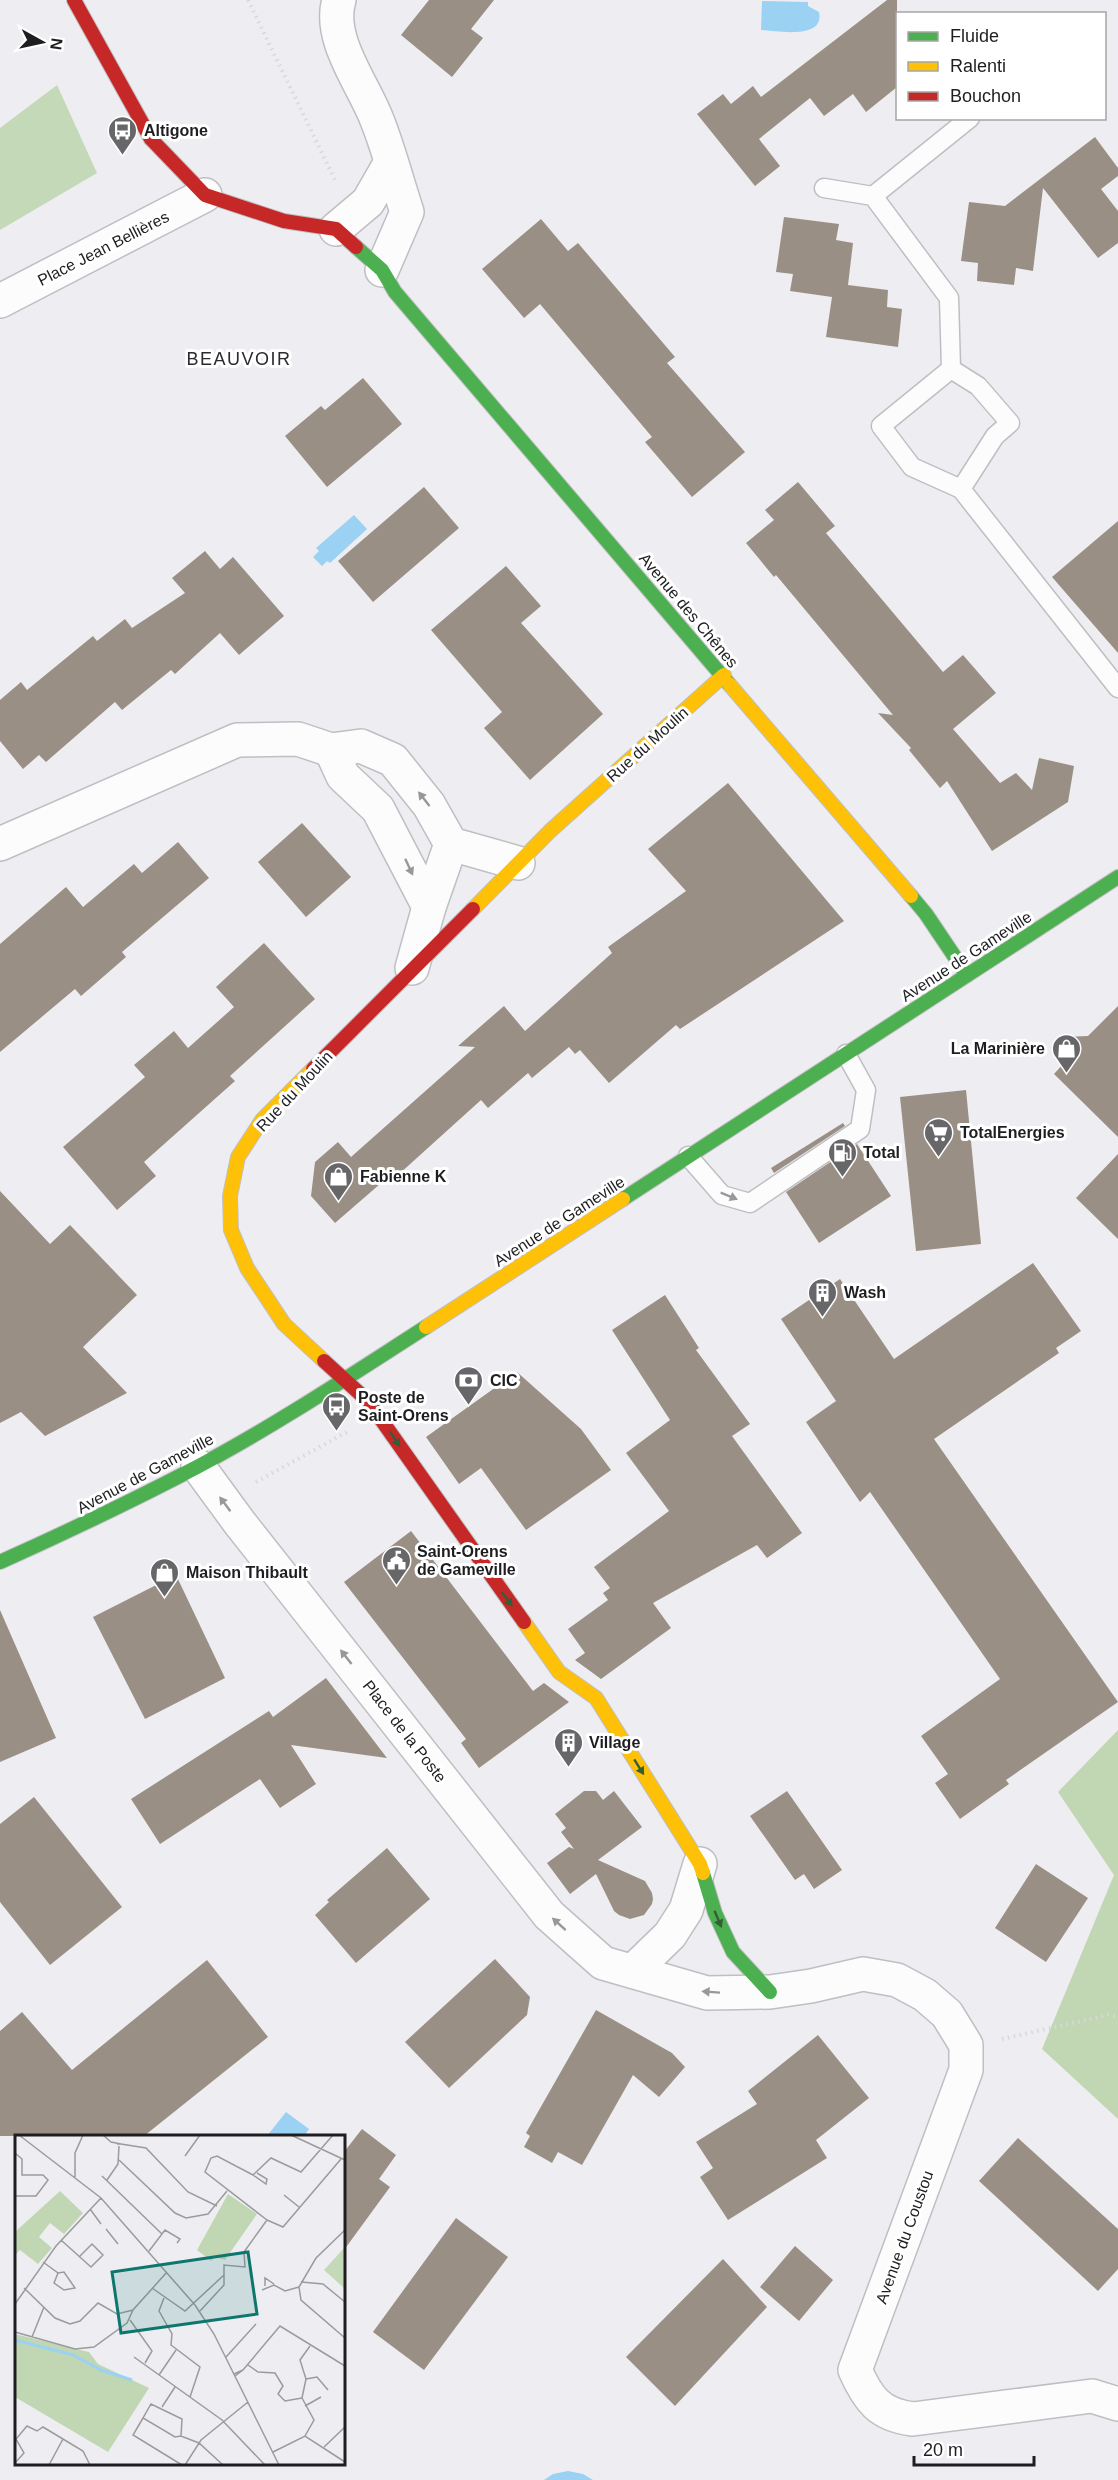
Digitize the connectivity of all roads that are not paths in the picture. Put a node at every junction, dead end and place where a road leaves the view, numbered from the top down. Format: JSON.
{"nodes":[{"id":1,"x":74,"y":0,"type":"edge"},
{"id":2,"x":339,"y":0,"type":"edge"},
{"id":3,"x":968,"y":120,"type":"edge"},
{"id":4,"x":391,"y":162,"type":"junction"},
{"id":5,"x":824,"y":188,"type":"dead end"},
{"id":6,"x":205,"y":195,"type":"junction"},
{"id":7,"x":873,"y":196,"type":"junction"},
{"id":8,"x":336,"y":229,"type":"junction"},
{"id":9,"x":382,"y":270,"type":"junction"},
{"id":10,"x":0,"y":301,"type":"edge"},
{"id":11,"x":951,"y":369,"type":"junction"},
{"id":12,"x":961,"y":489,"type":"junction"},
{"id":13,"x":723,"y":675,"type":"junction"},
{"id":14,"x":1118,"y":688,"type":"edge"},
{"id":15,"x":331,"y":750,"type":"junction"},
{"id":16,"x":0,"y":844,"type":"edge"},
{"id":17,"x":451,"y":844,"type":"junction"},
{"id":18,"x":518,"y":863,"type":"junction"},
{"id":19,"x":1118,"y":877,"type":"edge"},
{"id":20,"x":429,"y":907,"type":"junction"},
{"id":21,"x":412,"y":968,"type":"junction"},
{"id":22,"x":967,"y":975,"type":"junction"},
{"id":23,"x":846,"y":1054,"type":"junction"},
{"id":24,"x":688,"y":1156,"type":"junction"},
{"id":25,"x":345,"y":1378,"type":"junction"},
{"id":26,"x":198,"y":1466,"type":"junction"},
{"id":27,"x":0,"y":1562,"type":"edge"},
{"id":28,"x":700,"y":1864,"type":"junction"},
{"id":29,"x":633,"y":1971,"type":"junction"},
{"id":30,"x":770,"y":1992,"type":"junction"},
{"id":31,"x":1118,"y":2404,"type":"edge"}],
"edges":[{"from":1,"to":6,"type":"street"},
{"from":2,"to":4,"type":"street"},
{"from":3,"to":7,"type":"lane"},
{"from":4,"to":8,"type":"street"},
{"from":4,"to":9,"type":"street"},
{"from":5,"to":7,"type":"lane"},
{"from":6,"to":8,"type":"street"},
{"from":6,"to":10,"type":"street","name":"Place Jean Bellières"},
{"from":7,"to":11,"type":"lane"},
{"from":8,"to":9,"type":"street","name":"Avenue des Chênes"},
{"from":9,"to":13,"type":"street","name":"Avenue des Chênes"},
{"from":11,"to":12,"type":"lane"},
{"from":11,"to":12,"type":"lane"},
{"from":12,"to":14,"type":"lane"},
{"from":13,"to":18,"type":"street","name":"Rue du Moulin"},
{"from":13,"to":22,"type":"street","name":"Avenue des Chênes"},
{"from":15,"to":16,"type":"street"},
{"from":17,"to":15,"type":"street","one_way":true},
{"from":15,"to":20,"type":"street","one_way":true},
{"from":17,"to":18,"type":"street"},
{"from":17,"to":20,"type":"street","name":"Rue du Moulin"},
{"from":18,"to":21,"type":"street","name":"Rue du Moulin"},
{"from":19,"to":22,"type":"street","name":"Avenue de Gameville"},
{"from":20,"to":21,"type":"street","name":"Rue du Moulin"},
{"from":21,"to":25,"type":"street","name":"Rue du Moulin"},
{"from":22,"to":23,"type":"street","name":"Avenue de Gameville"},
{"from":23,"to":24,"type":"street","name":"Avenue de Gameville"},
{"from":24,"to":23,"type":"lane","one_way":true},
{"from":24,"to":25,"type":"street","name":"Avenue de Gameville"},
{"from":25,"to":26,"type":"street","name":"Avenue de Gameville"},
{"from":25,"to":28,"type":"street","one_way":true},
{"from":26,"to":27,"type":"street","name":"Avenue de Gameville"},
{"from":29,"to":26,"type":"street","name":"Place de la Poste","one_way":true},
{"from":28,"to":29,"type":"street"},
{"from":28,"to":30,"type":"street","one_way":true},
{"from":30,"to":29,"type":"street","name":"Place de la Poste","one_way":true},
{"from":30,"to":31,"type":"street","name":"Avenue du Coustou"}]}
